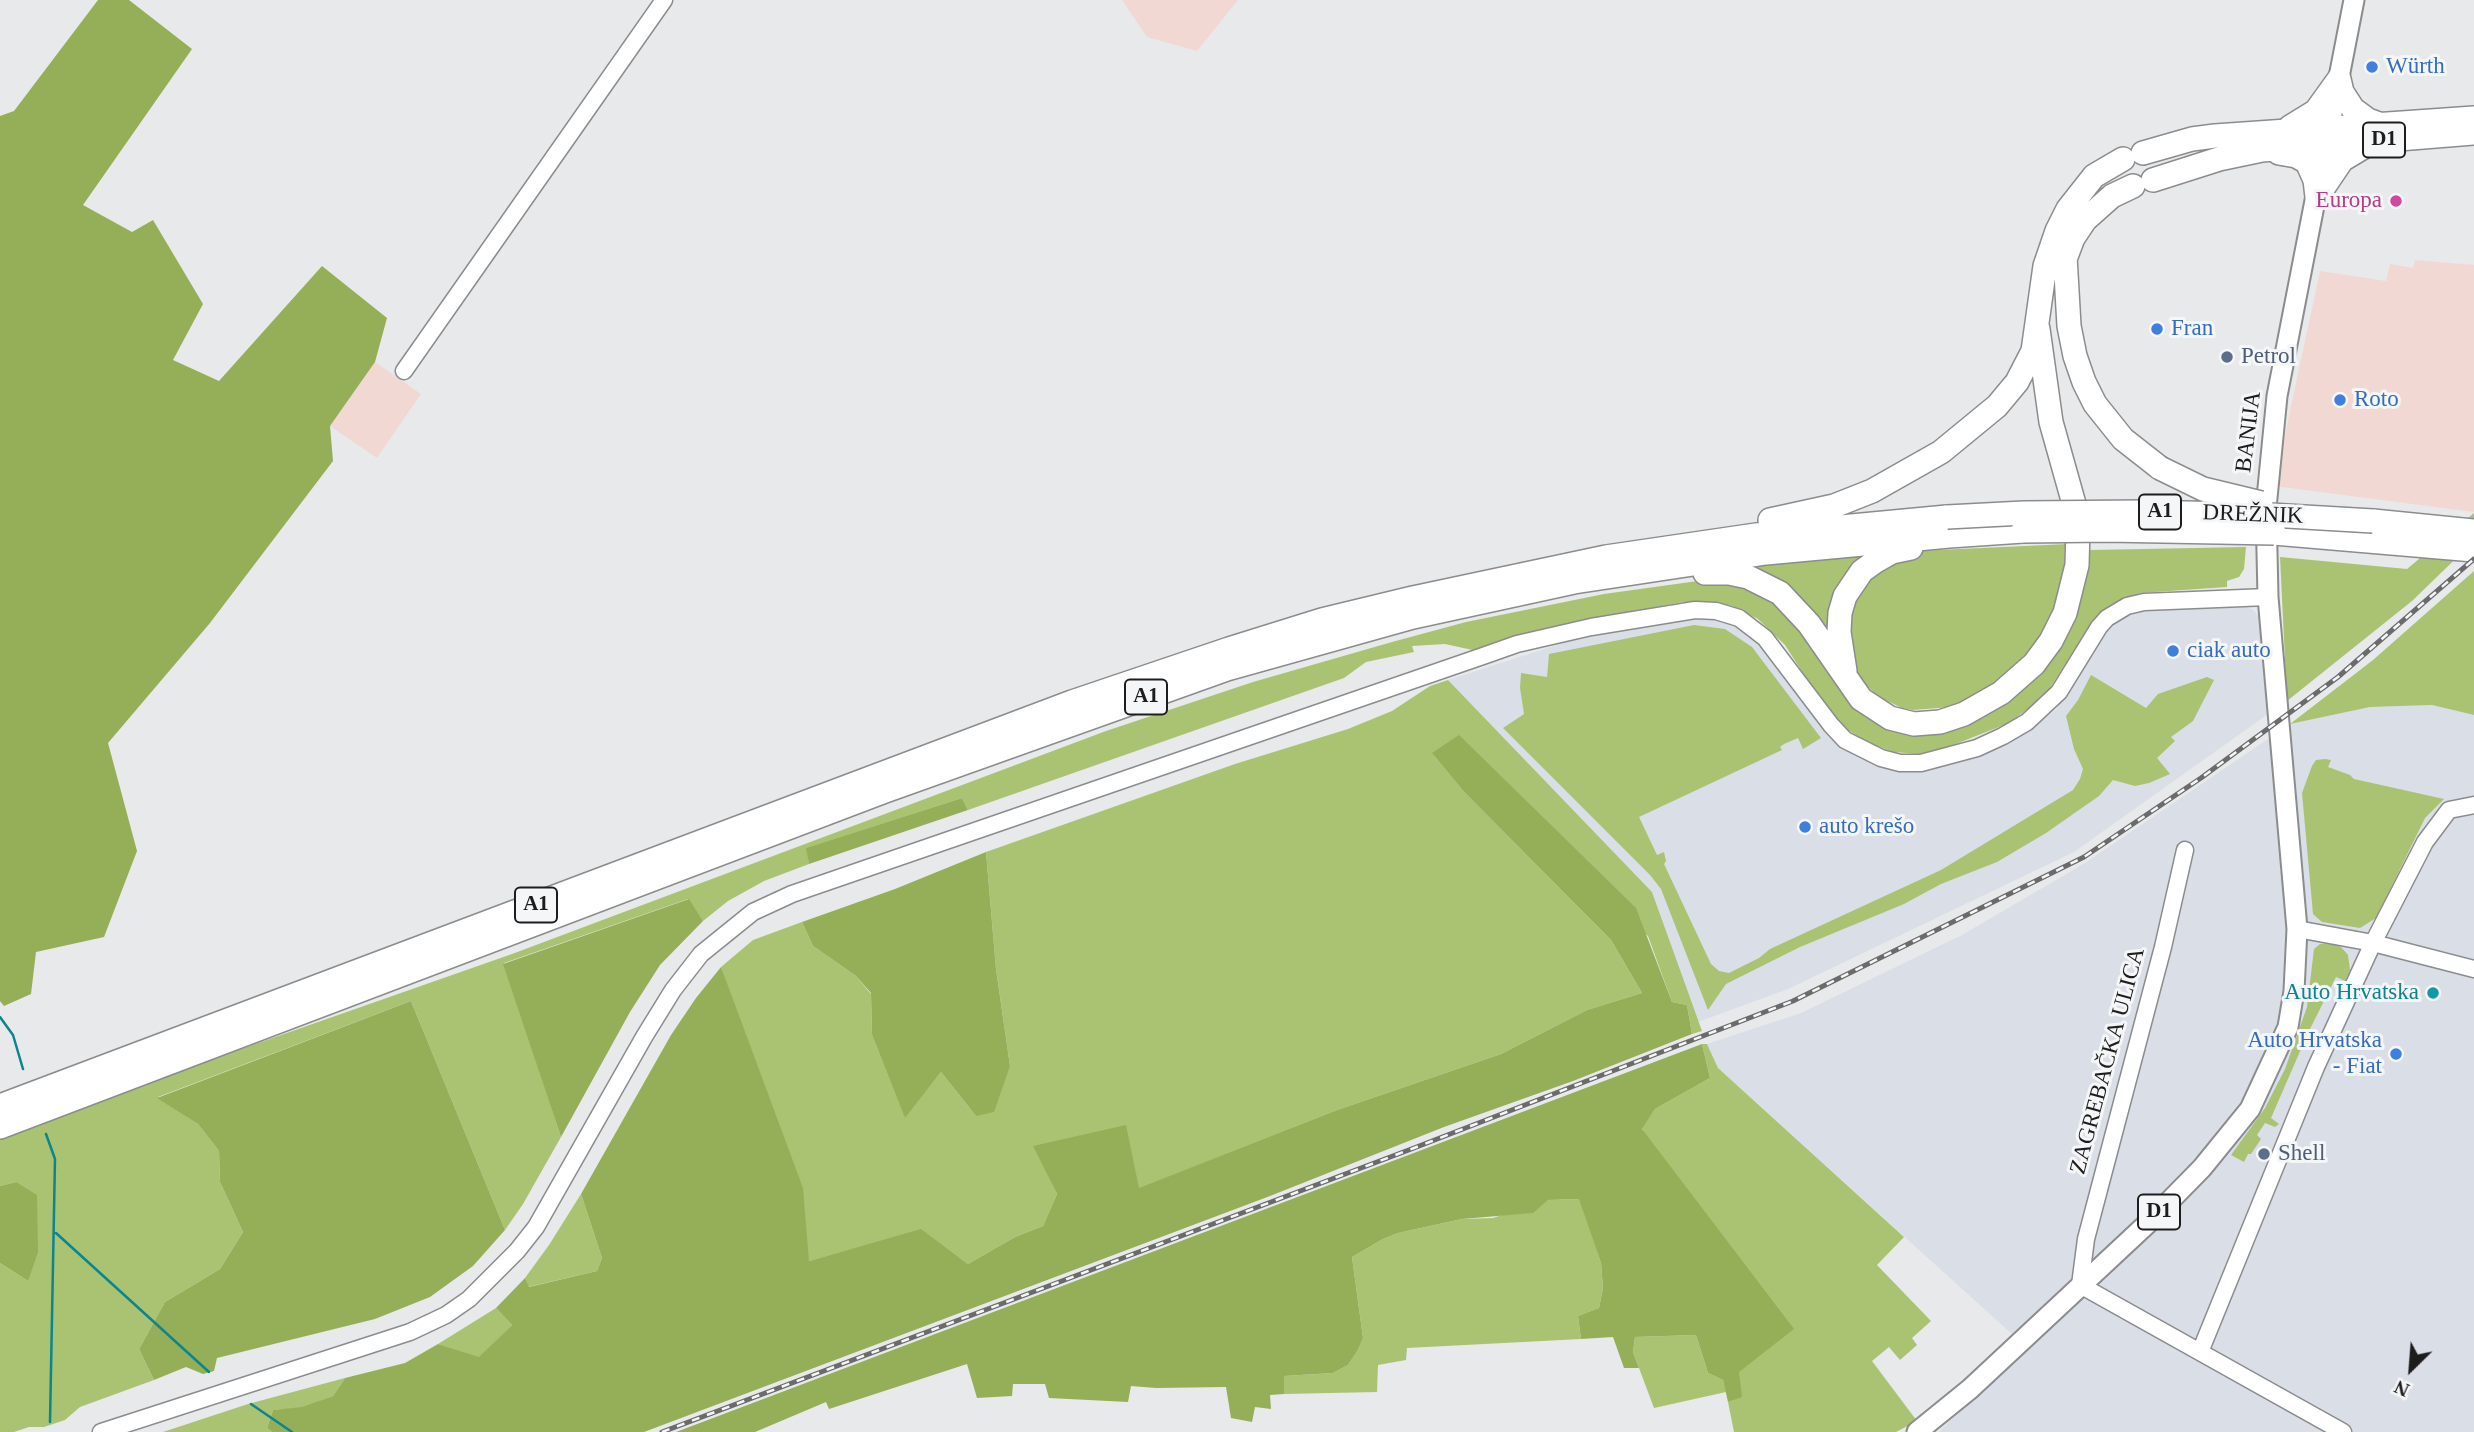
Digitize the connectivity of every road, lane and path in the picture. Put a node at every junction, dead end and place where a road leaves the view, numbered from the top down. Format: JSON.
{"nodes":[{"id":1,"x":664,"y":0,"type":"edge"},
{"id":2,"x":2354,"y":0,"type":"edge"},
{"id":3,"x":2339,"y":79,"type":"junction"},
{"id":4,"x":2474,"y":118,"type":"edge"},
{"id":5,"x":2283,"y":131,"type":"junction"},
{"id":6,"x":2379,"y":132,"type":"junction"},
{"id":7,"x":2474,"y":133,"type":"edge"},
{"id":8,"x":2329,"y":136,"type":"junction"},
{"id":9,"x":2262,"y":150,"type":"junction"},
{"id":10,"x":2317,"y":197,"type":"junction"},
{"id":11,"x":2065,"y":256,"type":"junction"},
{"id":12,"x":2038,"y":329,"type":"junction"},
{"id":13,"x":404,"y":371,"type":"dead end"},
{"id":14,"x":2044,"y":373,"type":"junction"},
{"id":15,"x":2373,"y":521,"type":"junction"},
{"id":16,"x":1948,"y":527,"type":"junction"},
{"id":17,"x":2474,"y":531,"type":"edge"},
{"id":18,"x":2474,"y":550,"type":"edge"},
{"id":19,"x":1606,"y":557,"type":"junction"},
{"id":20,"x":1574,"y":582,"type":"junction"},
{"id":21,"x":2268,"y":597,"type":"junction"},
{"id":22,"x":1849,"y":684,"type":"junction"},
{"id":23,"x":2474,"y":805,"type":"edge"},
{"id":24,"x":2185,"y":850,"type":"dead end"},
{"id":25,"x":2297,"y":929,"type":"junction"},
{"id":26,"x":2373,"y":943,"type":"junction"},
{"id":27,"x":2474,"y":969,"type":"edge"},
{"id":28,"x":0,"y":1106,"type":"edge"},
{"id":29,"x":0,"y":1127,"type":"edge"},
{"id":30,"x":2080,"y":1284,"type":"junction"},
{"id":31,"x":2200,"y":1352,"type":"junction"},
{"id":32,"x":101,"y":1432,"type":"edge"},
{"id":33,"x":1917,"y":1432,"type":"edge"},
{"id":34,"x":2343,"y":1432,"type":"edge"}],
"edges":[{"from":1,"to":13,"type":"street"},
{"from":2,"to":3,"type":"main road","name":"BANIJA"},
{"from":3,"to":5,"type":"highway"},
{"from":3,"to":6,"type":"highway"},
{"from":3,"to":8,"type":"main road","name":"BANIJA"},
{"from":4,"to":6,"type":"highway","number":"D1"},
{"from":5,"to":8,"type":"highway"},
{"from":5,"to":12,"type":"highway"},
{"from":6,"to":7,"type":"highway","number":"D1"},
{"from":6,"to":8,"type":"highway","number":"D1"},
{"from":6,"to":10,"type":"highway"},
{"from":8,"to":9,"type":"highway"},
{"from":8,"to":10,"type":"main road","name":"BANIJA","number":"D1"},
{"from":9,"to":10,"type":"highway"},
{"from":9,"to":11,"type":"highway"},
{"from":10,"to":21,"type":"main road","name":"BANIJA","number":"D1"},
{"from":11,"to":14,"type":"highway"},
{"from":11,"to":15,"type":"highway","bridge":true},
{"from":12,"to":14,"type":"highway"},
{"from":12,"to":19,"type":"highway"},
{"from":14,"to":22,"type":"highway"},
{"from":15,"to":16,"type":"highway","name":"DREŽNIK","number":"A1","bridge":true},
{"from":15,"to":17,"type":"highway","name":"DREŽNIK","number":"A1"},
{"from":16,"to":18,"type":"highway","name":"DREŽNIK","number":"A1","bridge":true},
{"from":16,"to":19,"type":"highway","number":"A1"},
{"from":16,"to":20,"type":"highway","number":"A1"},
{"from":16,"to":22,"type":"highway"},
{"from":19,"to":28,"type":"highway","number":"A1"},
{"from":20,"to":22,"type":"highway"},
{"from":20,"to":29,"type":"highway","number":"A1"},
{"from":21,"to":25,"type":"main road","name":"BANIJA","number":"D1"},
{"from":21,"to":32,"type":"street"},
{"from":23,"to":26,"type":"street"},
{"from":24,"to":30,"type":"street","name":"ZAGREBAČKA ULICA"},
{"from":25,"to":26,"type":"street"},
{"from":25,"to":30,"type":"main road","number":"D1"},
{"from":26,"to":27,"type":"street"},
{"from":26,"to":31,"type":"street"},
{"from":30,"to":31,"type":"street"},
{"from":30,"to":33,"type":"main road","number":"D1"},
{"from":31,"to":34,"type":"street"}]}
